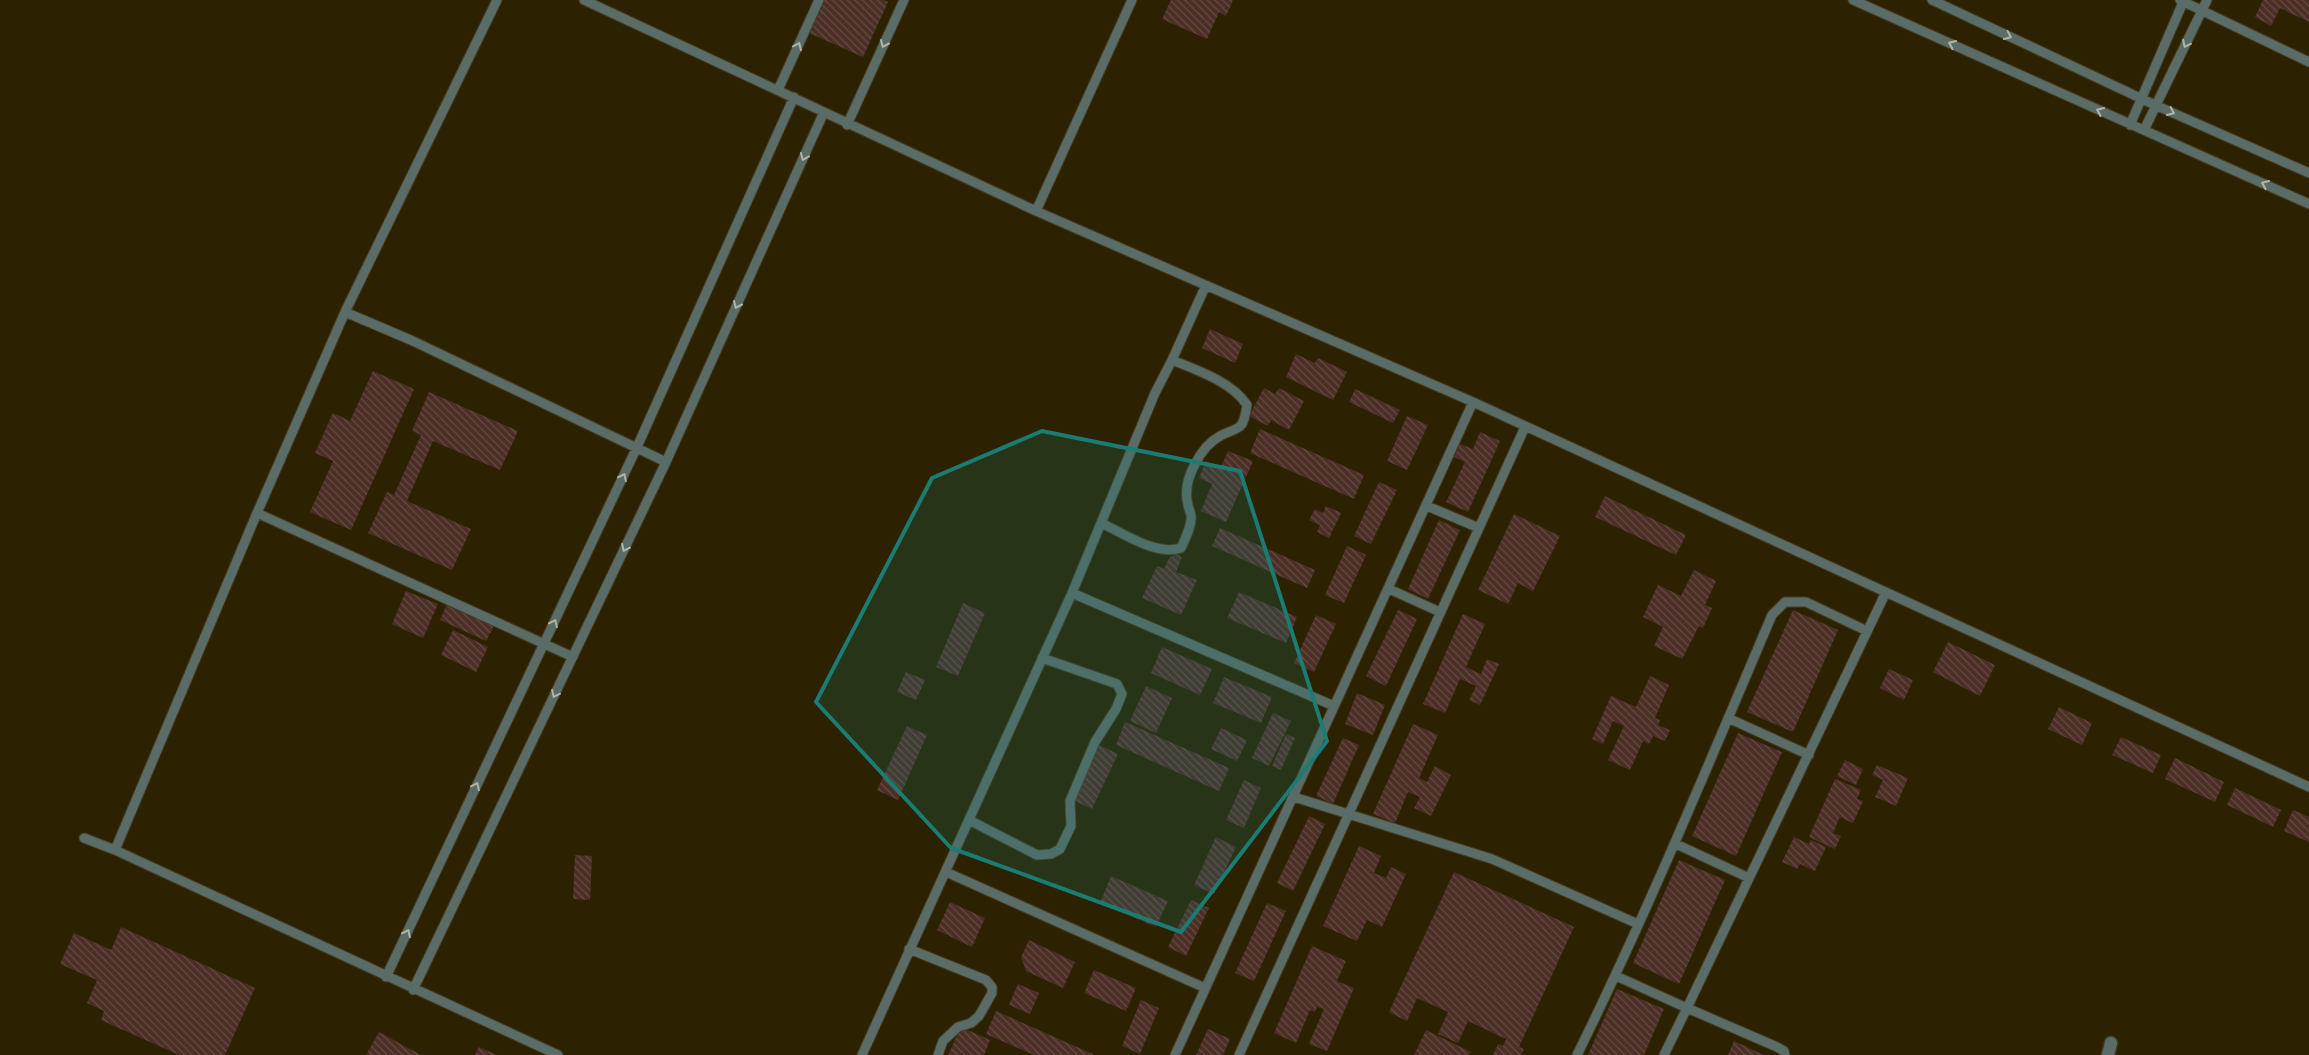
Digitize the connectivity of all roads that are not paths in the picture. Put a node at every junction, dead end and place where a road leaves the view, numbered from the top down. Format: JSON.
{"nodes":[{"id":1,"x":497,"y":0,"type":"edge"},
{"id":2,"x":584,"y":0,"type":"edge"},
{"id":3,"x":819,"y":0,"type":"edge"},
{"id":4,"x":904,"y":0,"type":"edge"},
{"id":5,"x":1132,"y":0,"type":"edge"},
{"id":6,"x":1853,"y":0,"type":"edge"},
{"id":7,"x":1932,"y":0,"type":"edge"},
{"id":8,"x":2207,"y":0,"type":"edge"},
{"id":9,"x":2182,"y":1,"type":"edge"},
{"id":10,"x":2202,"y":11,"type":"junction"},
{"id":11,"x":2309,"y":62,"type":"edge"},
{"id":12,"x":778,"y":90,"type":"junction"},
{"id":13,"x":794,"y":97,"type":"junction"},
{"id":14,"x":2140,"y":98,"type":"junction"},
{"id":15,"x":2155,"y":106,"type":"junction"},
{"id":16,"x":824,"y":112,"type":"junction"},
{"id":17,"x":2130,"y":124,"type":"junction"},
{"id":18,"x":847,"y":125,"type":"junction"},
{"id":19,"x":2144,"y":130,"type":"junction"},
{"id":20,"x":2309,"y":173,"type":"edge"},
{"id":21,"x":2309,"y":204,"type":"edge"},
{"id":22,"x":1036,"y":211,"type":"junction"},
{"id":23,"x":1206,"y":285,"type":"junction"},
{"id":24,"x":345,"y":312,"type":"junction"},
{"id":25,"x":1172,"y":360,"type":"junction"},
{"id":26,"x":1473,"y":402,"type":"junction"},
{"id":27,"x":1525,"y":427,"type":"junction"},
{"id":28,"x":638,"y":447,"type":"junction"},
{"id":29,"x":666,"y":462,"type":"junction"},
{"id":30,"x":1427,"y":506,"type":"junction"},
{"id":31,"x":257,"y":513,"type":"junction"},
{"id":32,"x":1103,"y":524,"type":"junction"},
{"id":33,"x":1479,"y":528,"type":"junction"},
{"id":34,"x":1389,"y":589,"type":"junction"},
{"id":35,"x":1886,"y":592,"type":"junction"},
{"id":36,"x":1072,"y":593,"type":"junction"},
{"id":37,"x":1440,"y":612,"type":"junction"},
{"id":38,"x":1868,"y":630,"type":"junction"},
{"id":39,"x":544,"y":642,"type":"junction"},
{"id":40,"x":573,"y":657,"type":"junction"},
{"id":41,"x":1042,"y":658,"type":"junction"},
{"id":42,"x":1334,"y":706,"type":"junction"},
{"id":43,"x":1728,"y":718,"type":"junction"},
{"id":44,"x":1809,"y":755,"type":"junction"},
{"id":45,"x":2309,"y":787,"type":"edge"},
{"id":46,"x":1294,"y":797,"type":"junction"},
{"id":47,"x":1348,"y":816,"type":"junction"},
{"id":48,"x":969,"y":820,"type":"junction"},
{"id":49,"x":84,"y":838,"type":"dead end"},
{"id":50,"x":1676,"y":844,"type":"junction"},
{"id":51,"x":115,"y":850,"type":"junction"},
{"id":52,"x":946,"y":872,"type":"junction"},
{"id":53,"x":1749,"y":878,"type":"junction"},
{"id":54,"x":1638,"y":924,"type":"junction"},
{"id":55,"x":909,"y":949,"type":"junction"},
{"id":56,"x":1616,"y":976,"type":"junction"},
{"id":57,"x":386,"y":977,"type":"junction"},
{"id":58,"x":1206,"y":988,"type":"junction"},
{"id":59,"x":413,"y":990,"type":"junction"},
{"id":60,"x":1687,"y":1008,"type":"junction"},
{"id":61,"x":558,"y":1055,"type":"edge"},
{"id":62,"x":862,"y":1055,"type":"edge"},
{"id":63,"x":938,"y":1055,"type":"edge"},
{"id":64,"x":1175,"y":1055,"type":"edge"},
{"id":65,"x":1239,"y":1055,"type":"edge"},
{"id":66,"x":1577,"y":1055,"type":"edge"},
{"id":67,"x":1664,"y":1055,"type":"edge"},
{"id":68,"x":1785,"y":1055,"type":"edge"}],
"edges":[{"from":1,"to":24,"type":"lane"},
{"from":2,"to":12,"type":"lane"},
{"from":12,"to":3,"type":"lane","one_way":true},
{"from":4,"to":18,"type":"lane","one_way":true},
{"from":5,"to":22,"type":"lane"},
{"from":17,"to":6,"type":"lane","one_way":true},
{"from":7,"to":14,"type":"lane","one_way":true},
{"from":8,"to":10,"type":"lane"},
{"from":9,"to":10,"type":"lane"},
{"from":9,"to":14,"type":"lane"},
{"from":10,"to":11,"type":"lane"},
{"from":10,"to":15,"type":"lane","one_way":true},
{"from":12,"to":13,"type":"lane"},
{"from":13,"to":16,"type":"lane"},
{"from":13,"to":28,"type":"lane"},
{"from":14,"to":15,"type":"lane"},
{"from":14,"to":17,"type":"lane"},
{"from":15,"to":19,"type":"lane"},
{"from":15,"to":20,"type":"lane","one_way":true},
{"from":16,"to":18,"type":"lane"},
{"from":16,"to":29,"type":"lane","one_way":true},
{"from":17,"to":19,"type":"lane"},
{"from":18,"to":22,"type":"lane"},
{"from":21,"to":19,"type":"lane","one_way":true},
{"from":22,"to":23,"type":"lane"},
{"from":23,"to":25,"type":"lane"},
{"from":23,"to":26,"type":"lane"},
{"from":24,"to":28,"type":"lane"},
{"from":24,"to":31,"type":"lane"},
{"from":25,"to":32,"type":"lane"},
{"from":25,"to":32,"type":"lane"},
{"from":26,"to":27,"type":"lane"},
{"from":26,"to":30,"type":"lane"},
{"from":27,"to":33,"type":"lane"},
{"from":27,"to":35,"type":"lane"},
{"from":28,"to":29,"type":"lane"},
{"from":39,"to":28,"type":"lane","one_way":true},
{"from":29,"to":40,"type":"lane","one_way":true},
{"from":30,"to":33,"type":"lane"},
{"from":30,"to":34,"type":"lane"},
{"from":31,"to":39,"type":"lane"},
{"from":31,"to":51,"type":"lane"},
{"from":32,"to":36,"type":"lane"},
{"from":33,"to":37,"type":"lane"},
{"from":34,"to":37,"type":"lane"},
{"from":34,"to":42,"type":"lane"},
{"from":35,"to":38,"type":"lane"},
{"from":35,"to":45,"type":"lane"},
{"from":36,"to":41,"type":"lane"},
{"from":36,"to":42,"type":"lane"},
{"from":37,"to":47,"type":"lane"},
{"from":38,"to":43,"type":"lane"},
{"from":38,"to":44,"type":"lane"},
{"from":39,"to":40,"type":"lane"},
{"from":57,"to":39,"type":"lane","one_way":true},
{"from":40,"to":59,"type":"lane","one_way":true},
{"from":41,"to":48,"type":"lane"},
{"from":41,"to":48,"type":"lane"},
{"from":42,"to":46,"type":"lane"},
{"from":43,"to":44,"type":"lane"},
{"from":43,"to":50,"type":"lane"},
{"from":44,"to":53,"type":"lane"},
{"from":46,"to":47,"type":"lane"},
{"from":46,"to":58,"type":"lane"},
{"from":47,"to":54,"type":"lane"},
{"from":47,"to":65,"type":"lane"},
{"from":48,"to":52,"type":"lane"},
{"from":49,"to":51,"type":"lane"},
{"from":50,"to":53,"type":"lane"},
{"from":50,"to":54,"type":"lane"},
{"from":51,"to":57,"type":"lane"},
{"from":52,"to":55,"type":"lane"},
{"from":52,"to":58,"type":"lane"},
{"from":53,"to":60,"type":"lane"},
{"from":54,"to":56,"type":"lane"},
{"from":55,"to":62,"type":"lane"},
{"from":55,"to":63,"type":"lane"},
{"from":56,"to":60,"type":"lane"},
{"from":56,"to":66,"type":"lane"},
{"from":57,"to":59,"type":"lane"},
{"from":58,"to":64,"type":"lane"},
{"from":59,"to":61,"type":"lane"},
{"from":60,"to":67,"type":"lane"},
{"from":60,"to":68,"type":"lane"}]}
